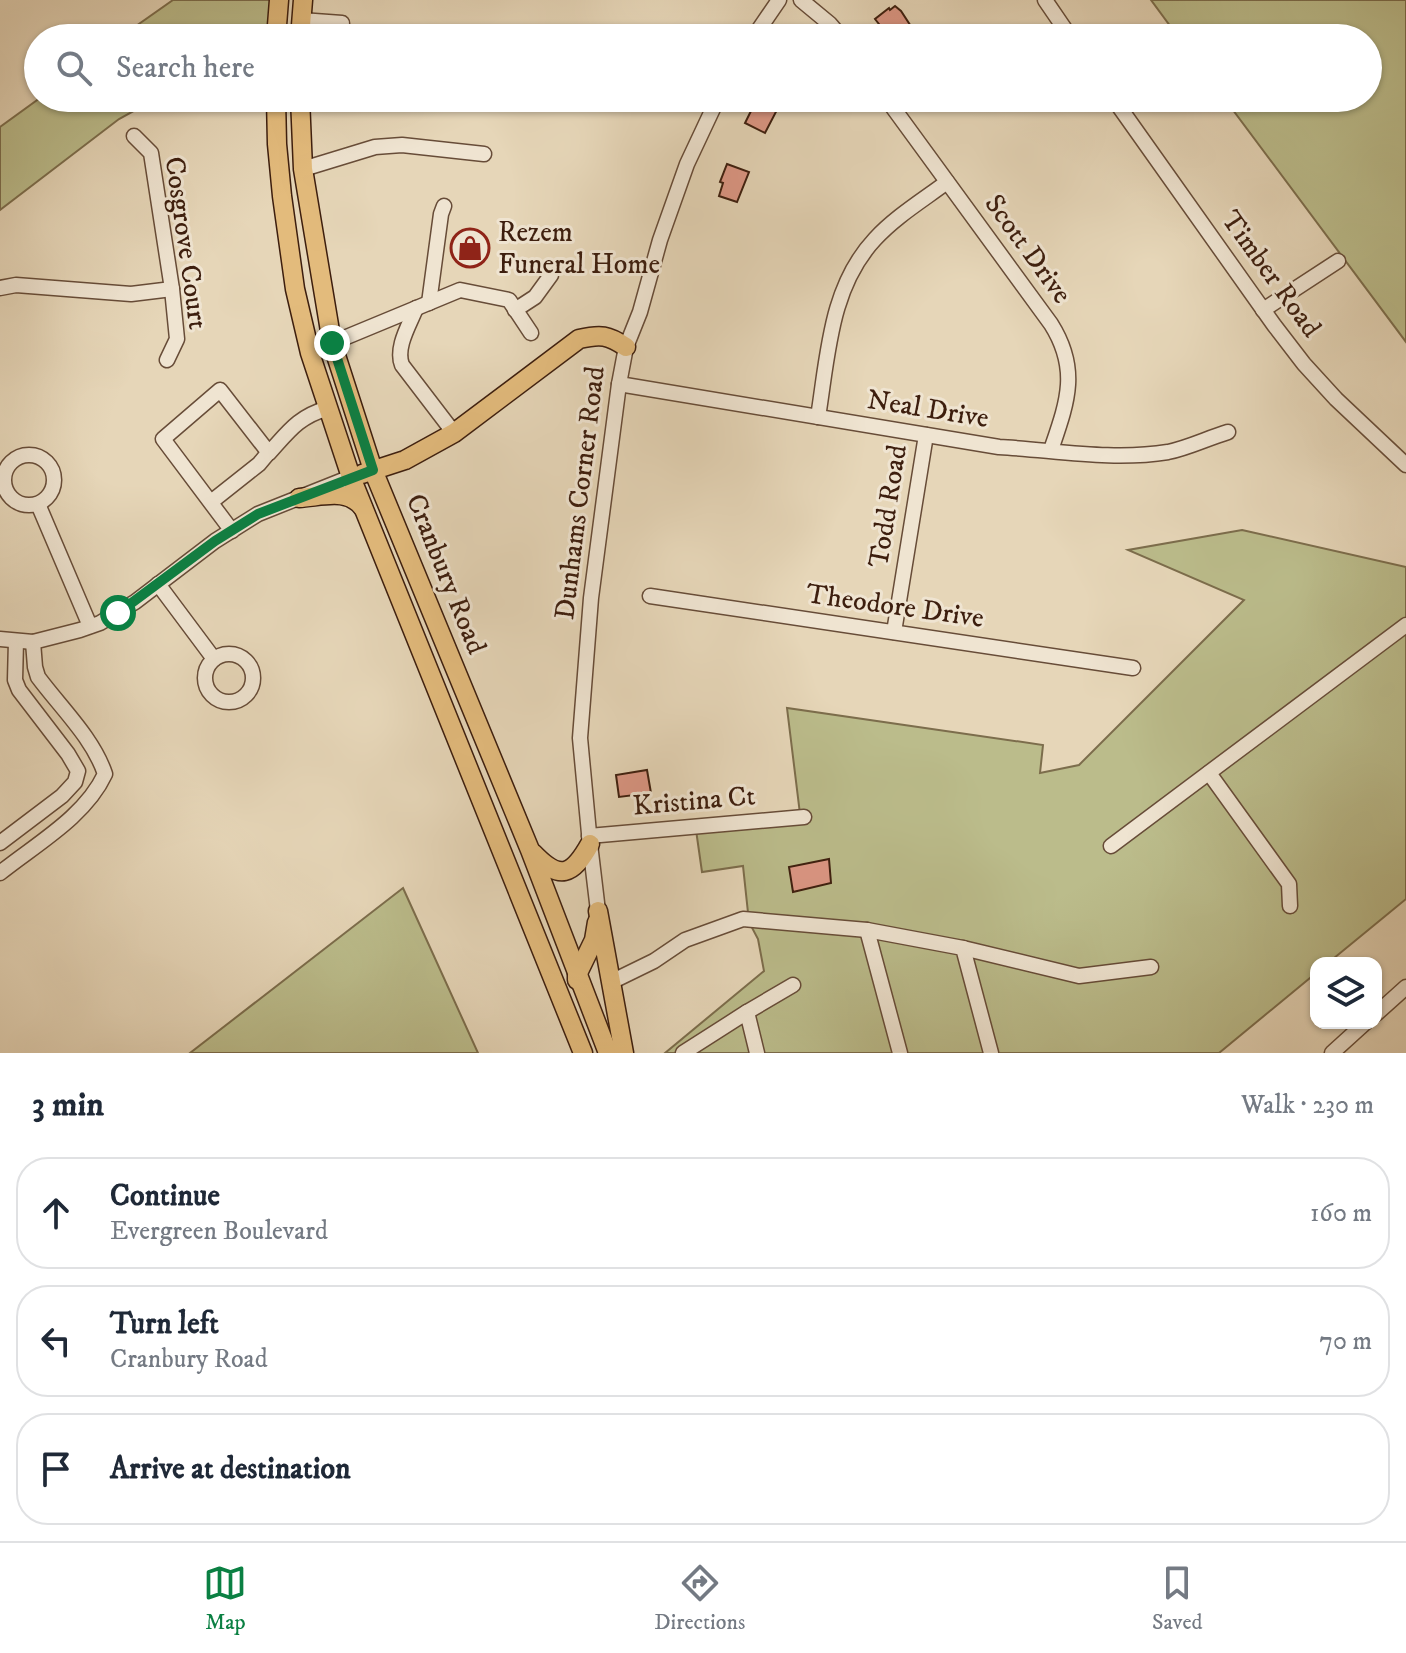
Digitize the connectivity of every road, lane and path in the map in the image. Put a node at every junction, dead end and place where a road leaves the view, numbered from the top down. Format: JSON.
{"nodes":[{"id":1,"x":279,"y":0,"type":"edge"},
{"id":2,"x":303,"y":0,"type":"edge"},
{"id":3,"x":779,"y":0,"type":"edge"},
{"id":4,"x":801,"y":0,"type":"edge"},
{"id":5,"x":1045,"y":0,"type":"edge"},
{"id":6,"x":342,"y":23,"type":"dead end"},
{"id":7,"x":277,"y":24,"type":"edge"},
{"id":8,"x":301,"y":24,"type":"edge"},
{"id":9,"x":335,"y":24,"type":"edge"},
{"id":10,"x":763,"y":24,"type":"edge"},
{"id":11,"x":829,"y":24,"type":"edge"},
{"id":12,"x":1061,"y":24,"type":"edge"},
{"id":13,"x":276,"y":112,"type":"edge"},
{"id":14,"x":301,"y":112,"type":"edge"},
{"id":15,"x":711,"y":112,"type":"edge"},
{"id":16,"x":896,"y":112,"type":"edge"},
{"id":17,"x":1123,"y":112,"type":"edge"},
{"id":18,"x":134,"y":136,"type":"dead end"},
{"id":19,"x":484,"y":154,"type":"dead end"},
{"id":20,"x":303,"y":169,"type":"junction"},
{"id":21,"x":947,"y":182,"type":"junction"},
{"id":22,"x":444,"y":206,"type":"dead end"},
{"id":23,"x":1338,"y":261,"type":"dead end"},
{"id":24,"x":551,"y":275,"type":"dead end"},
{"id":25,"x":0,"y":288,"type":"edge"},
{"id":26,"x":172,"y":289,"type":"junction"},
{"id":27,"x":423,"y":305,"type":"junction"},
{"id":28,"x":515,"y":310,"type":"junction"},
{"id":29,"x":1263,"y":310,"type":"junction"},
{"id":30,"x":531,"y":333,"type":"dead end"},
{"id":31,"x":332,"y":343,"type":"junction"},
{"id":32,"x":626,"y":347,"type":"junction"},
{"id":33,"x":167,"y":360,"type":"dead end"},
{"id":34,"x":619,"y":384,"type":"junction"},
{"id":35,"x":328,"y":408,"type":"junction"},
{"id":36,"x":818,"y":417,"type":"junction"},
{"id":37,"x":1228,"y":432,"type":"dead end"},
{"id":38,"x":454,"y":433,"type":"junction"},
{"id":39,"x":926,"y":435,"type":"junction"},
{"id":40,"x":1051,"y":450,"type":"junction"},
{"id":41,"x":269,"y":452,"type":"junction"},
{"id":42,"x":1406,"y":465,"type":"edge"},
{"id":43,"x":373,"y":470,"type":"junction"},
{"id":44,"x":351,"y":477,"type":"junction"},
{"id":45,"x":299,"y":498,"type":"junction"},
{"id":46,"x":211,"y":502,"type":"junction"},
{"id":47,"x":38,"y":504,"type":"dead end"},
{"id":48,"x":366,"y":513,"type":"junction"},
{"id":49,"x":232,"y":531,"type":"junction"},
{"id":50,"x":158,"y":584,"type":"junction"},
{"id":51,"x":650,"y":596,"type":"dead end"},
{"id":52,"x":1406,"y":625,"type":"edge"},
{"id":53,"x":90,"y":626,"type":"junction"},
{"id":54,"x":894,"y":632,"type":"junction"},
{"id":55,"x":0,"y":639,"type":"edge"},
{"id":56,"x":16,"y":641,"type":"junction"},
{"id":57,"x":33,"y":642,"type":"junction"},
{"id":58,"x":214,"y":659,"type":"dead end"},
{"id":59,"x":1133,"y":668,"type":"dead end"},
{"id":60,"x":1209,"y":773,"type":"junction"},
{"id":61,"x":76,"y":778,"type":"junction"},
{"id":62,"x":101,"y":782,"type":"junction"},
{"id":63,"x":804,"y":817,"type":"dead end"},
{"id":64,"x":590,"y":840,"type":"junction"},
{"id":65,"x":0,"y":843,"type":"edge"},
{"id":66,"x":1111,"y":846,"type":"dead end"},
{"id":67,"x":530,"y":850,"type":"junction"},
{"id":68,"x":506,"y":861,"type":"junction"},
{"id":69,"x":0,"y":873,"type":"edge"},
{"id":70,"x":1290,"y":906,"type":"dead end"},
{"id":71,"x":598,"y":911,"type":"junction"},
{"id":72,"x":867,"y":930,"type":"junction"},
{"id":73,"x":963,"y":948,"type":"junction"},
{"id":74,"x":1151,"y":967,"type":"dead end"},
{"id":75,"x":577,"y":975,"type":"junction"},
{"id":76,"x":611,"y":982,"type":"junction"},
{"id":77,"x":793,"y":985,"type":"dead end"},
{"id":78,"x":1406,"y":987,"type":"edge"},
{"id":79,"x":1382,"y":1009,"type":"edge"},
{"id":80,"x":747,"y":1012,"type":"junction"},
{"id":81,"x":1358,"y":1029,"type":"edge"},
{"id":82,"x":581,"y":1048,"type":"edge"},
{"id":83,"x":608,"y":1053,"type":"edge"},
{"id":84,"x":624,"y":1053,"type":"edge"},
{"id":85,"x":683,"y":1053,"type":"edge"},
{"id":86,"x":757,"y":1053,"type":"edge"},
{"id":87,"x":900,"y":1053,"type":"edge"},
{"id":88,"x":991,"y":1053,"type":"edge"},
{"id":89,"x":1332,"y":1053,"type":"edge"}],
"edges":[{"from":1,"to":7,"type":"main road"},
{"from":2,"to":8,"type":"main road"},
{"from":3,"to":10,"type":"street"},
{"from":4,"to":11,"type":"street"},
{"from":5,"to":12,"type":"street"},
{"from":6,"to":9,"type":"street"},
{"from":13,"to":35,"type":"main road","name":"Cranbury Road"},
{"from":14,"to":20,"type":"main road","name":"Cranbury Road"},
{"from":15,"to":32,"type":"street","name":"Dunhams Corner Road"},
{"from":16,"to":21,"type":"street","name":"Scott Drive"},
{"from":17,"to":29,"type":"street","name":"Timber Road"},
{"from":18,"to":26,"type":"street","name":"Cosgrove Court"},
{"from":19,"to":20,"type":"street"},
{"from":20,"to":31,"type":"main road","name":"Cranbury Road"},
{"from":21,"to":36,"type":"street"},
{"from":21,"to":40,"type":"street","name":"Scott Drive"},
{"from":22,"to":27,"type":"street"},
{"from":23,"to":29,"type":"street"},
{"from":24,"to":28,"type":"street"},
{"from":25,"to":26,"type":"street"},
{"from":26,"to":33,"type":"street","name":"Cosgrove Court"},
{"from":27,"to":28,"type":"street"},
{"from":27,"to":31,"type":"street"},
{"from":27,"to":38,"type":"street"},
{"from":28,"to":30,"type":"street"},
{"from":29,"to":42,"type":"street","name":"Timber Road"},
{"from":31,"to":43,"type":"main road","name":"Cranbury Road"},
{"from":32,"to":34,"type":"street","name":"Dunhams Corner Road"},
{"from":32,"to":38,"type":"main road"},
{"from":34,"to":36,"type":"street","name":"Neal Drive"},
{"from":34,"to":64,"type":"street","name":"Dunhams Corner Road"},
{"from":35,"to":41,"type":"street"},
{"from":35,"to":44,"type":"main road","name":"Cranbury Road"},
{"from":36,"to":39,"type":"street","name":"Neal Drive"},
{"from":37,"to":40,"type":"street","name":"Neal Drive"},
{"from":38,"to":43,"type":"main road"},
{"from":39,"to":40,"type":"street","name":"Neal Drive"},
{"from":39,"to":54,"type":"street","name":"Todd Road"},
{"from":41,"to":46,"type":"street"},
{"from":41,"to":46,"type":"street"},
{"from":43,"to":44,"type":"main road"},
{"from":43,"to":67,"type":"main road","name":"Cranbury Road"},
{"from":44,"to":45,"type":"street"},
{"from":44,"to":48,"type":"main road","name":"Cranbury Road"},
{"from":45,"to":48,"type":"main road"},
{"from":45,"to":49,"type":"street"},
{"from":46,"to":49,"type":"street"},
{"from":47,"to":53,"type":"street"},
{"from":48,"to":68,"type":"main road","name":"Cranbury Road"},
{"from":49,"to":50,"type":"street"},
{"from":50,"to":53,"type":"street"},
{"from":50,"to":58,"type":"street"},
{"from":51,"to":54,"type":"street","name":"Theodore Drive"},
{"from":52,"to":60,"type":"street"},
{"from":53,"to":57,"type":"street"},
{"from":54,"to":59,"type":"street","name":"Theodore Drive"},
{"from":55,"to":56,"type":"street"},
{"from":56,"to":57,"type":"street"},
{"from":56,"to":61,"type":"street"},
{"from":57,"to":62,"type":"street"},
{"from":60,"to":66,"type":"street"},
{"from":60,"to":70,"type":"street"},
{"from":61,"to":62,"type":"street"},
{"from":61,"to":65,"type":"street"},
{"from":62,"to":69,"type":"street"},
{"from":63,"to":64,"type":"street","name":"Kristina Ct"},
{"from":64,"to":67,"type":"main road"},
{"from":64,"to":71,"type":"street","name":"Dunhams Corner Road"},
{"from":67,"to":68,"type":"street"},
{"from":67,"to":75,"type":"main road","name":"Cranbury Road"},
{"from":68,"to":82,"type":"main road","name":"Cranbury Road"},
{"from":71,"to":75,"type":"main road"},
{"from":71,"to":76,"type":"main road"},
{"from":72,"to":73,"type":"street"},
{"from":72,"to":76,"type":"street"},
{"from":72,"to":87,"type":"street"},
{"from":73,"to":74,"type":"street"},
{"from":73,"to":88,"type":"street"},
{"from":75,"to":82,"type":"main road"},
{"from":75,"to":83,"type":"main road","name":"Cranbury Road"},
{"from":76,"to":84,"type":"main road"},
{"from":77,"to":80,"type":"street"},
{"from":78,"to":79,"type":"street"},
{"from":80,"to":85,"type":"street"},
{"from":80,"to":86,"type":"street"},
{"from":81,"to":89,"type":"street"}]}
